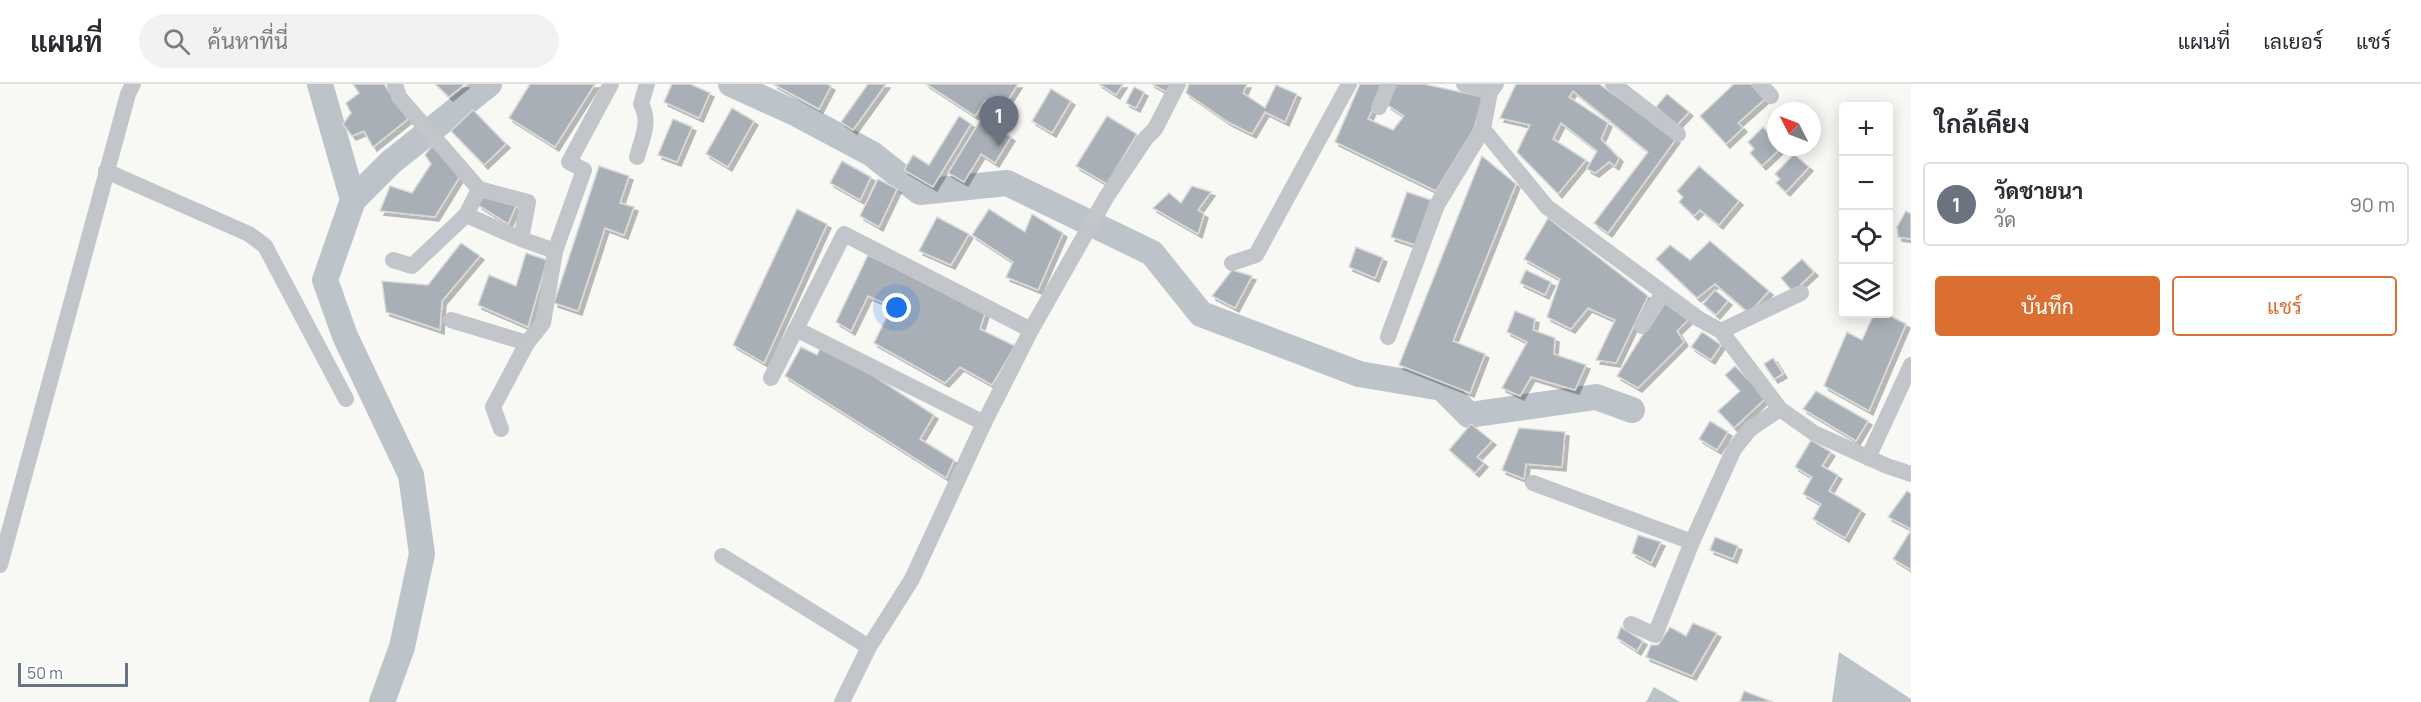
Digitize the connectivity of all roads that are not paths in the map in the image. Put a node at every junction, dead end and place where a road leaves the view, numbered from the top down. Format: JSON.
{"nodes":[{"id":1,"x":133,"y":84,"type":"edge"},
{"id":2,"x":395,"y":84,"type":"edge"},
{"id":3,"x":611,"y":84,"type":"edge"},
{"id":4,"x":647,"y":84,"type":"edge"},
{"id":5,"x":1178,"y":84,"type":"edge"},
{"id":6,"x":1348,"y":84,"type":"edge"},
{"id":7,"x":1389,"y":84,"type":"edge"},
{"id":8,"x":1464,"y":84,"type":"edge"},
{"id":9,"x":1613,"y":84,"type":"edge"},
{"id":10,"x":1493,"y":88,"type":"edge"},
{"id":11,"x":1379,"y":107,"type":"dead end"},
{"id":12,"x":1483,"y":129,"type":"junction"},
{"id":13,"x":1678,"y":134,"type":"dead end"},
{"id":14,"x":637,"y":157,"type":"dead end"},
{"id":15,"x":106,"y":171,"type":"junction"},
{"id":16,"x":479,"y":189,"type":"junction"},
{"id":17,"x":466,"y":215,"type":"junction"},
{"id":18,"x":521,"y":239,"type":"junction"},
{"id":19,"x":555,"y":251,"type":"junction"},
{"id":20,"x":393,"y":260,"type":"dead end"},
{"id":21,"x":1232,"y":263,"type":"dead end"},
{"id":22,"x":1663,"y":293,"type":"junction"},
{"id":23,"x":1800,"y":293,"type":"dead end"},
{"id":24,"x":451,"y":320,"type":"dead end"},
{"id":25,"x":1642,"y":326,"type":"dead end"},
{"id":26,"x":796,"y":329,"type":"junction"},
{"id":27,"x":1031,"y":330,"type":"junction"},
{"id":28,"x":1721,"y":331,"type":"junction"},
{"id":29,"x":1388,"y":337,"type":"dead end"},
{"id":30,"x":527,"y":343,"type":"junction"},
{"id":31,"x":1911,"y":365,"type":"edge"},
{"id":32,"x":771,"y":378,"type":"dead end"},
{"id":33,"x":346,"y":399,"type":"dead end"},
{"id":34,"x":1780,"y":409,"type":"junction"},
{"id":35,"x":984,"y":423,"type":"junction"},
{"id":36,"x":501,"y":429,"type":"dead end"},
{"id":37,"x":1868,"y":458,"type":"junction"},
{"id":38,"x":1911,"y":474,"type":"edge"},
{"id":39,"x":1533,"y":483,"type":"dead end"},
{"id":40,"x":1692,"y":542,"type":"junction"},
{"id":41,"x":722,"y":556,"type":"dead end"},
{"id":42,"x":0,"y":565,"type":"edge"},
{"id":43,"x":1631,"y":624,"type":"dead end"},
{"id":44,"x":869,"y":647,"type":"junction"},
{"id":45,"x":842,"y":702,"type":"edge"}],
"edges":[{"from":1,"to":15,"type":"street"},
{"from":2,"to":16,"type":"street"},
{"from":3,"to":19,"type":"street"},
{"from":4,"to":14,"type":"street"},
{"from":5,"to":27,"type":"street"},
{"from":6,"to":21,"type":"street"},
{"from":7,"to":11,"type":"street"},
{"from":8,"to":10,"type":"street"},
{"from":9,"to":13,"type":"street"},
{"from":10,"to":12,"type":"street"},
{"from":12,"to":22,"type":"street"},
{"from":12,"to":29,"type":"street"},
{"from":15,"to":33,"type":"street"},
{"from":15,"to":42,"type":"street"},
{"from":16,"to":17,"type":"street"},
{"from":16,"to":18,"type":"street"},
{"from":17,"to":18,"type":"street"},
{"from":17,"to":20,"type":"street"},
{"from":18,"to":19,"type":"street"},
{"from":19,"to":30,"type":"street"},
{"from":22,"to":25,"type":"street"},
{"from":22,"to":28,"type":"street"},
{"from":23,"to":28,"type":"street"},
{"from":24,"to":30,"type":"street"},
{"from":26,"to":27,"type":"street"},
{"from":26,"to":32,"type":"street"},
{"from":26,"to":35,"type":"street"},
{"from":27,"to":35,"type":"street"},
{"from":28,"to":34,"type":"street"},
{"from":30,"to":36,"type":"street"},
{"from":31,"to":37,"type":"street"},
{"from":34,"to":37,"type":"street"},
{"from":34,"to":40,"type":"street"},
{"from":35,"to":44,"type":"street"},
{"from":37,"to":38,"type":"street"},
{"from":39,"to":40,"type":"street"},
{"from":40,"to":43,"type":"street"},
{"from":41,"to":44,"type":"street"},
{"from":44,"to":45,"type":"street"}]}
